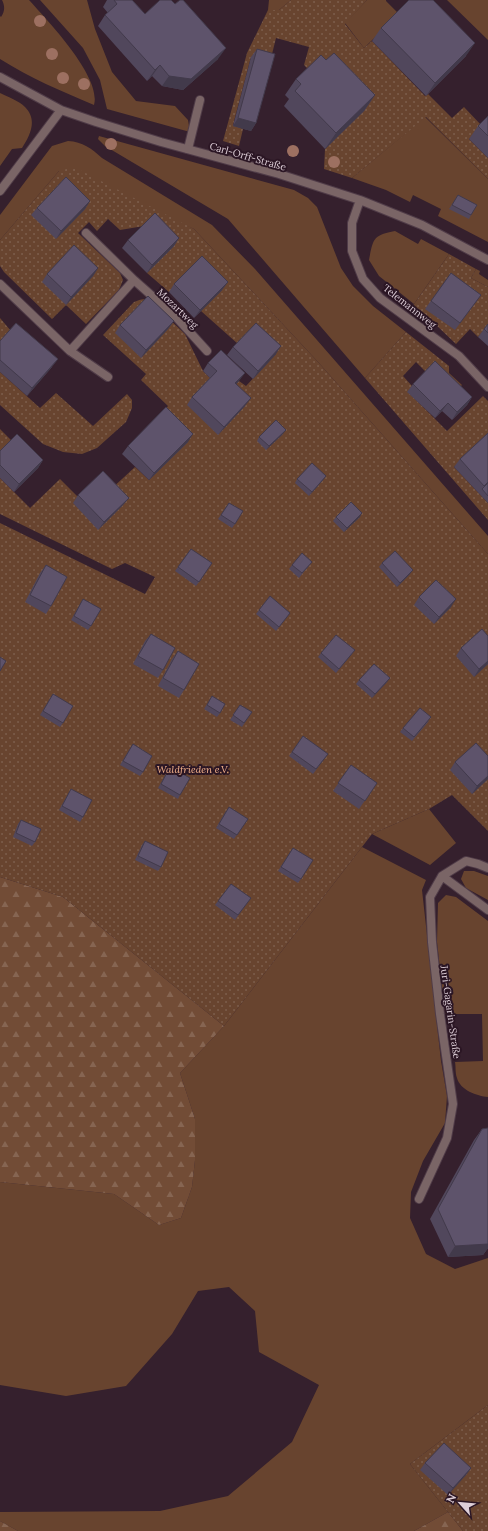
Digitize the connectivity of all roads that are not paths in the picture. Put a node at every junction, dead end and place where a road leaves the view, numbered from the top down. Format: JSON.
{"nodes":[{"id":1,"x":0,"y":77,"type":"edge"},
{"id":2,"x":200,"y":100,"type":"dead end"},
{"id":3,"x":61,"y":110,"type":"junction"},
{"id":4,"x":188,"y":149,"type":"junction"},
{"id":5,"x":0,"y":191,"type":"edge"},
{"id":6,"x":360,"y":200,"type":"junction"},
{"id":7,"x":86,"y":233,"type":"dead end"},
{"id":8,"x":488,"y":260,"type":"edge"},
{"id":9,"x":134,"y":280,"type":"junction"},
{"id":10,"x":0,"y":284,"type":"edge"},
{"id":11,"x":70,"y":351,"type":"junction"},
{"id":12,"x":207,"y":351,"type":"dead end"},
{"id":13,"x":108,"y":377,"type":"dead end"},
{"id":14,"x":488,"y":387,"type":"edge"},
{"id":15,"x":488,"y":868,"type":"edge"},
{"id":16,"x":442,"y":876,"type":"junction"},
{"id":17,"x":488,"y":910,"type":"edge"},
{"id":18,"x":420,"y":1200,"type":"dead end"}],
"edges":[{"from":1,"to":3,"type":"street","name":"Carl-Orff-Straße"},
{"from":2,"to":4,"type":"street"},
{"from":3,"to":4,"type":"street","name":"Carl-Orff-Straße"},
{"from":3,"to":5,"type":"street"},
{"from":4,"to":6,"type":"street","name":"Carl-Orff-Straße"},
{"from":6,"to":8,"type":"street","name":"Carl-Orff-Straße"},
{"from":6,"to":14,"type":"street","name":"Telemannweg"},
{"from":7,"to":9,"type":"street","name":"Mozartweg"},
{"from":9,"to":11,"type":"street"},
{"from":9,"to":12,"type":"street","name":"Mozartweg"},
{"from":10,"to":11,"type":"street"},
{"from":11,"to":13,"type":"street"},
{"from":15,"to":16,"type":"street","name":"Juri-Gagarin-Straße"},
{"from":16,"to":17,"type":"street"},
{"from":16,"to":18,"type":"street","name":"Juri-Gagarin-Straße"}]}
